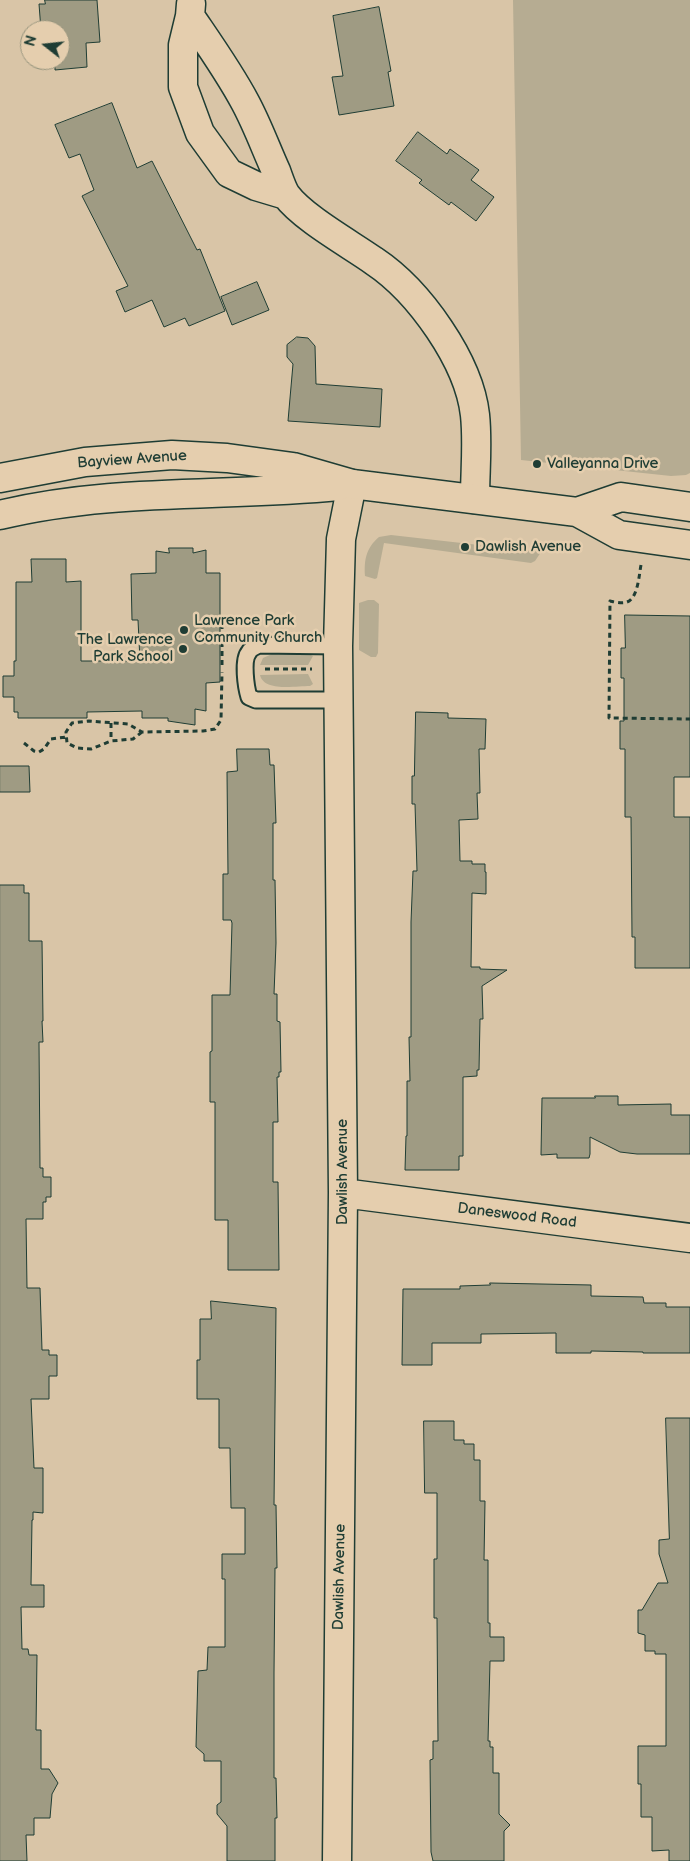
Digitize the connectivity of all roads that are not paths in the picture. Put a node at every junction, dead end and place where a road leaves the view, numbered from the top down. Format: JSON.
{"nodes":[{"id":1,"x":191,"y":8,"type":"edge"},
{"id":2,"x":286,"y":195,"type":"junction"},
{"id":3,"x":0,"y":478,"type":"edge"},
{"id":4,"x":352,"y":484,"type":"junction"},
{"id":5,"x":475,"y":498,"type":"junction"},
{"id":6,"x":690,"y":507,"type":"edge"},
{"id":7,"x":577,"y":512,"type":"junction"},
{"id":8,"x":0,"y":515,"type":"edge"},
{"id":9,"x":690,"y":545,"type":"edge"},
{"id":10,"x":338,"y":657,"type":"junction"},
{"id":11,"x":338,"y":700,"type":"junction"},
{"id":12,"x":343,"y":1193,"type":"junction"},
{"id":13,"x":690,"y":1238,"type":"edge"},
{"id":14,"x":337,"y":1861,"type":"edge"}],
"edges":[{"from":1,"to":2,"type":"street"},
{"from":1,"to":2,"type":"street"},
{"from":2,"to":5,"type":"street"},
{"from":3,"to":4,"type":"street","name":"Bayview Avenue"},
{"from":4,"to":5,"type":"street","name":"Bayview Avenue"},
{"from":4,"to":8,"type":"street","name":"Bayview Avenue"},
{"from":4,"to":10,"type":"street","name":"Dawlish Avenue"},
{"from":5,"to":7,"type":"street","name":"Bayview Avenue"},
{"from":6,"to":7,"type":"street","name":"Bayview Avenue"},
{"from":7,"to":9,"type":"street","name":"Bayview Avenue"},
{"from":10,"to":11,"type":"street","name":"Dawlish Avenue"},
{"from":10,"to":11,"type":"lane"},
{"from":11,"to":12,"type":"street","name":"Dawlish Avenue"},
{"from":12,"to":13,"type":"street","name":"Daneswood Road"},
{"from":12,"to":14,"type":"street","name":"Dawlish Avenue"}]}
